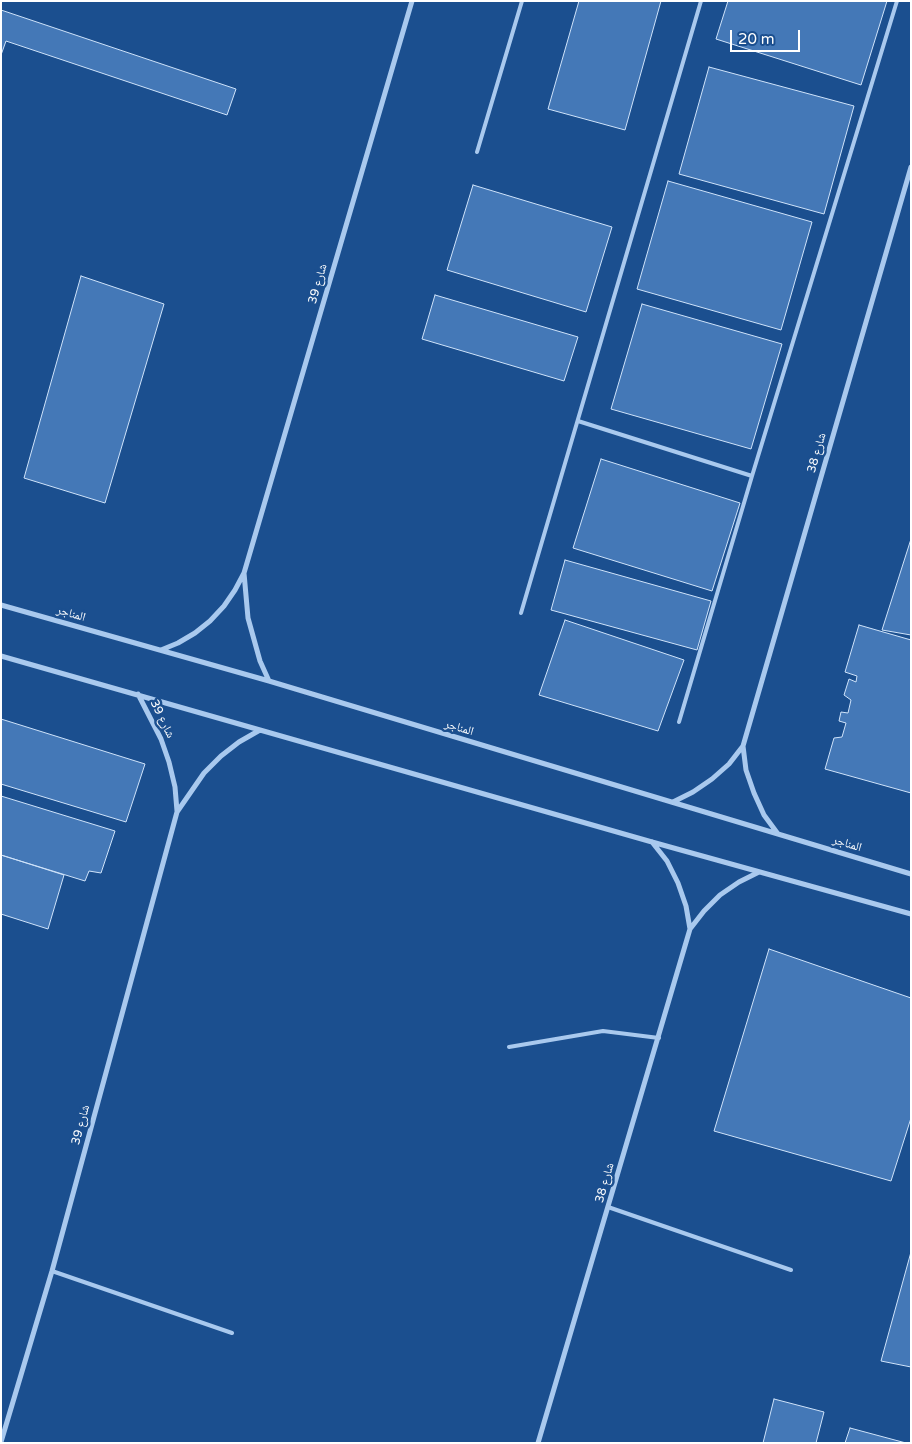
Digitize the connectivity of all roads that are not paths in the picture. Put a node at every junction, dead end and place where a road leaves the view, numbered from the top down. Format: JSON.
{"nodes":[{"id":1,"x":412,"y":1,"type":"edge"},
{"id":2,"x":522,"y":1,"type":"edge"},
{"id":3,"x":701,"y":1,"type":"edge"},
{"id":4,"x":897,"y":1,"type":"edge"},
{"id":5,"x":477,"y":152,"type":"dead end"},
{"id":6,"x":911,"y":166,"type":"edge"},
{"id":7,"x":578,"y":421,"type":"junction"},
{"id":8,"x":752,"y":476,"type":"junction"},
{"id":9,"x":244,"y":573,"type":"junction"},
{"id":10,"x":1,"y":605,"type":"edge"},
{"id":11,"x":521,"y":613,"type":"dead end"},
{"id":12,"x":160,"y":650,"type":"junction"},
{"id":13,"x":1,"y":656,"type":"edge"},
{"id":14,"x":269,"y":682,"type":"junction"},
{"id":15,"x":138,"y":694,"type":"junction"},
{"id":16,"x":679,"y":722,"type":"dead end"},
{"id":17,"x":260,"y":730,"type":"junction"},
{"id":18,"x":743,"y":746,"type":"junction"},
{"id":19,"x":672,"y":802,"type":"junction"},
{"id":20,"x":177,"y":812,"type":"junction"},
{"id":21,"x":778,"y":834,"type":"junction"},
{"id":22,"x":652,"y":842,"type":"junction"},
{"id":23,"x":759,"y":872,"type":"junction"},
{"id":24,"x":911,"y":874,"type":"edge"},
{"id":25,"x":911,"y":914,"type":"edge"},
{"id":26,"x":690,"y":929,"type":"junction"},
{"id":27,"x":658,"y":1038,"type":"junction"},
{"id":28,"x":509,"y":1048,"type":"dead end"},
{"id":29,"x":608,"y":1207,"type":"junction"},
{"id":30,"x":791,"y":1270,"type":"dead end"},
{"id":31,"x":52,"y":1271,"type":"junction"},
{"id":32,"x":232,"y":1333,"type":"dead end"},
{"id":33,"x":1,"y":1442,"type":"edge"},
{"id":34,"x":538,"y":1443,"type":"edge"}],
"edges":[{"from":1,"to":9,"type":"street","name":"شارع 39"},
{"from":2,"to":5,"type":"lane"},
{"from":3,"to":7,"type":"lane"},
{"from":4,"to":8,"type":"lane"},
{"from":6,"to":18,"type":"street","name":"شارع 38"},
{"from":7,"to":8,"type":"lane"},
{"from":7,"to":11,"type":"lane"},
{"from":8,"to":16,"type":"lane"},
{"from":9,"to":12,"type":"street","name":"شارع 39"},
{"from":9,"to":14,"type":"street","name":"شارع 39"},
{"from":10,"to":12,"type":"street","name":"المناجر"},
{"from":12,"to":14,"type":"street","name":"المناجر"},
{"from":13,"to":15,"type":"street"},
{"from":14,"to":19,"type":"street","name":"المناجر"},
{"from":15,"to":17,"type":"street"},
{"from":15,"to":20,"type":"street","name":"شارع 39"},
{"from":17,"to":20,"type":"street","name":"شارع 39"},
{"from":17,"to":22,"type":"street"},
{"from":18,"to":19,"type":"street","name":"شارع 38"},
{"from":18,"to":21,"type":"street","name":"شارع 38"},
{"from":19,"to":21,"type":"street","name":"المناجر"},
{"from":20,"to":31,"type":"street","name":"شارع 39"},
{"from":21,"to":24,"type":"street","name":"المناجر"},
{"from":22,"to":23,"type":"street"},
{"from":22,"to":26,"type":"street","name":"شارع 38"},
{"from":23,"to":25,"type":"street"},
{"from":23,"to":26,"type":"street","name":"شارع 38"},
{"from":26,"to":27,"type":"street","name":"شارع 38"},
{"from":27,"to":28,"type":"lane"},
{"from":27,"to":29,"type":"street","name":"شارع 38"},
{"from":29,"to":30,"type":"lane"},
{"from":29,"to":34,"type":"street","name":"شارع 38"},
{"from":31,"to":32,"type":"lane"},
{"from":31,"to":33,"type":"street","name":"شارع 39"}]}
